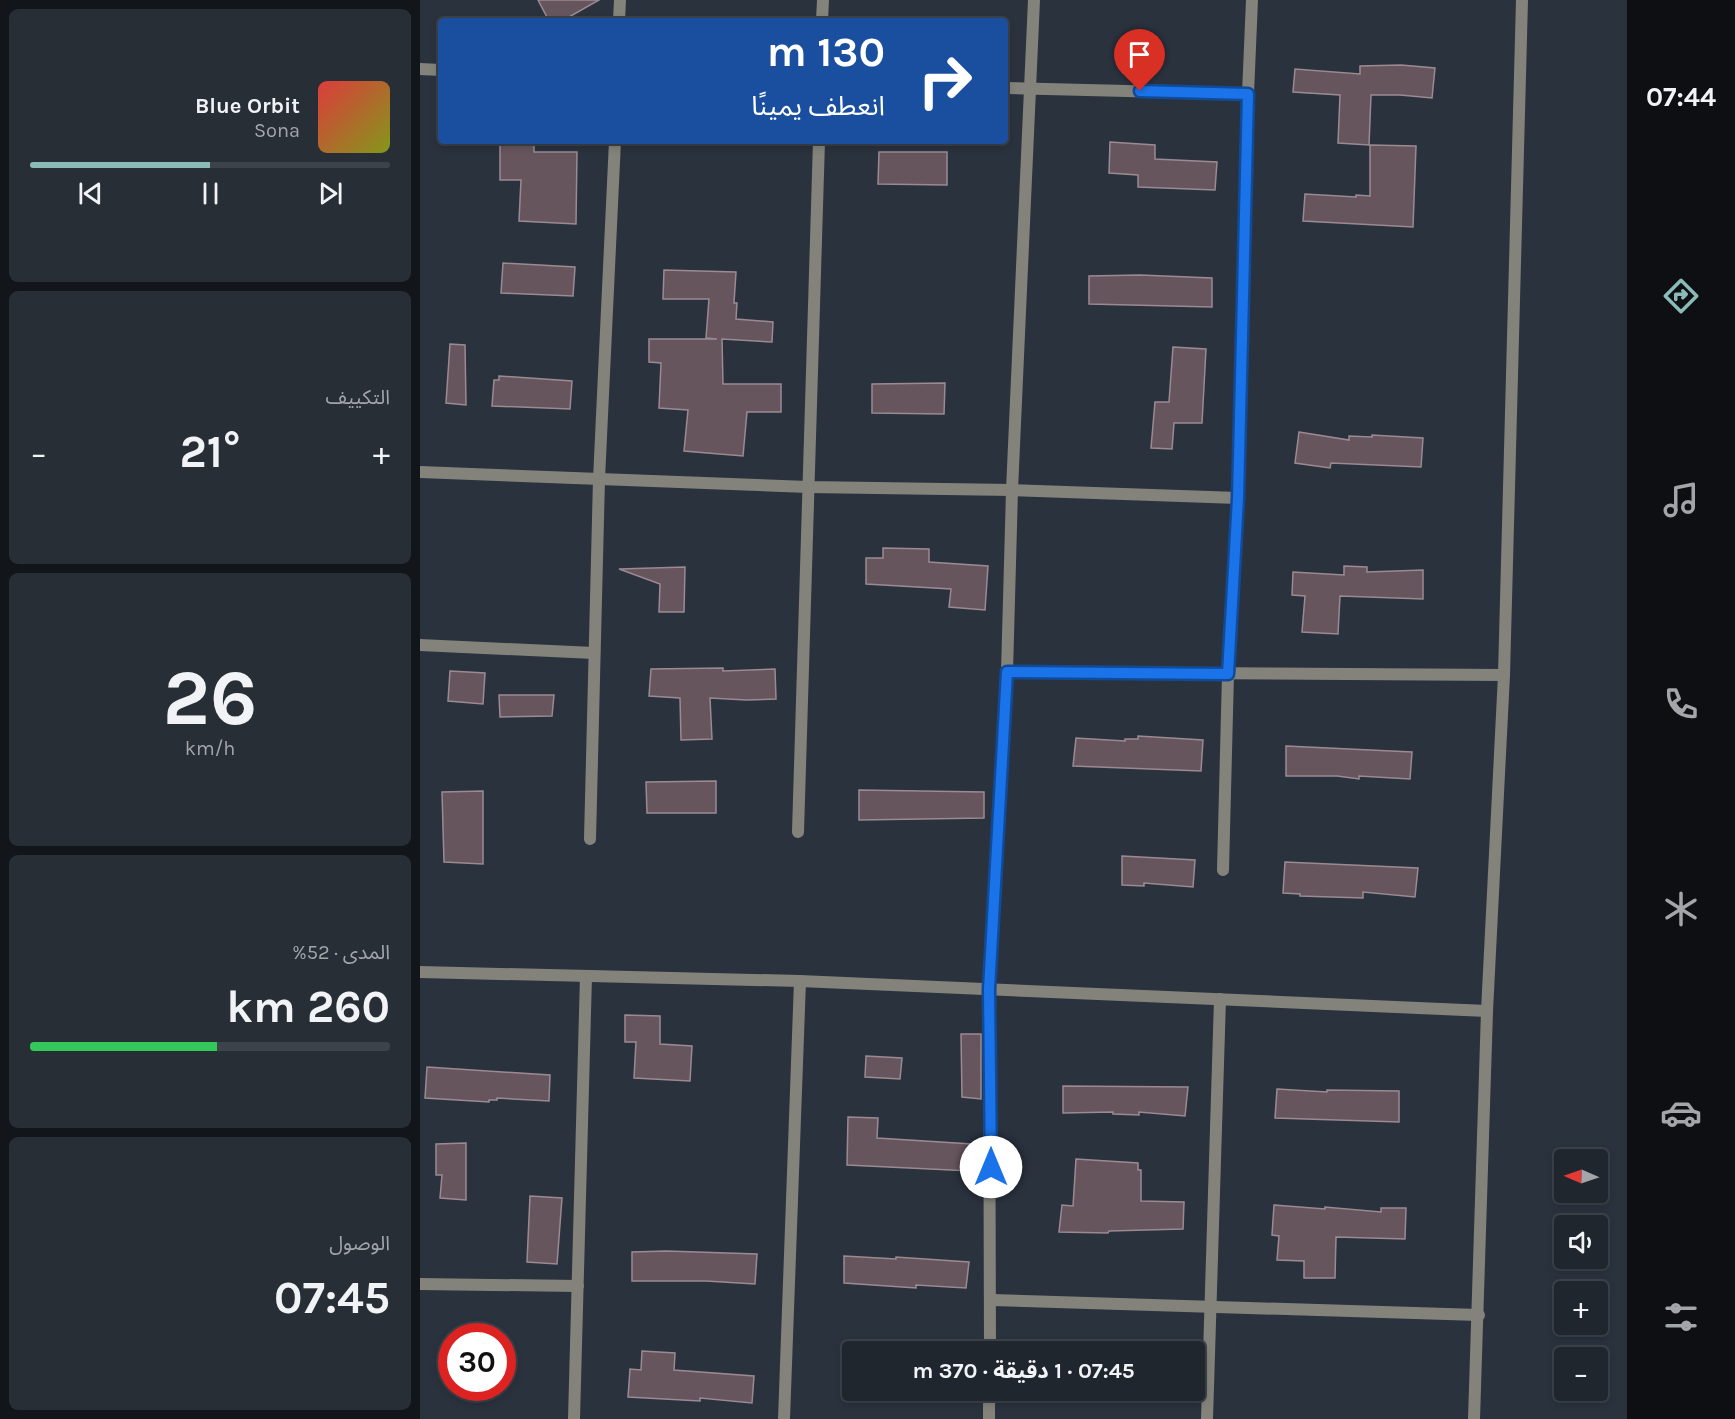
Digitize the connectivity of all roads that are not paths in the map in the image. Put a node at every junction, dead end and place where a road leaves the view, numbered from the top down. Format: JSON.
{"nodes":[{"id":1,"x":620,"y":0,"type":"edge"},
{"id":2,"x":823,"y":0,"type":"edge"},
{"id":3,"x":1034,"y":0,"type":"edge"},
{"id":4,"x":1252,"y":0,"type":"edge"},
{"id":5,"x":1522,"y":0,"type":"edge"},
{"id":6,"x":619,"y":18,"type":"edge"},
{"id":7,"x":822,"y":18,"type":"edge"},
{"id":8,"x":420,"y":69,"type":"edge"},
{"id":9,"x":438,"y":70,"type":"edge"},
{"id":10,"x":1008,"y":88,"type":"edge"},
{"id":11,"x":1032,"y":89,"type":"junction"},
{"id":12,"x":1248,"y":94,"type":"junction"},
{"id":13,"x":615,"y":144,"type":"edge"},
{"id":14,"x":819,"y":144,"type":"edge"},
{"id":15,"x":420,"y":472,"type":"edge"},
{"id":16,"x":599,"y":479,"type":"junction"},
{"id":17,"x":808,"y":487,"type":"junction"},
{"id":18,"x":1012,"y":490,"type":"junction"},
{"id":19,"x":1238,"y":498,"type":"junction"},
{"id":20,"x":420,"y":645,"type":"edge"},
{"id":21,"x":594,"y":653,"type":"junction"},
{"id":22,"x":1007,"y":672,"type":"junction"},
{"id":23,"x":1228,"y":674,"type":"junction"},
{"id":24,"x":1504,"y":675,"type":"junction"},
{"id":25,"x":798,"y":832,"type":"dead end"},
{"id":26,"x":590,"y":839,"type":"dead end"},
{"id":27,"x":1223,"y":870,"type":"dead end"},
{"id":28,"x":420,"y":972,"type":"edge"},
{"id":29,"x":586,"y":976,"type":"junction"},
{"id":30,"x":800,"y":981,"type":"junction"},
{"id":31,"x":989,"y":989,"type":"junction"},
{"id":32,"x":1220,"y":999,"type":"junction"},
{"id":33,"x":1487,"y":1011,"type":"junction"},
{"id":34,"x":420,"y":1284,"type":"edge"},
{"id":35,"x":578,"y":1286,"type":"junction"},
{"id":36,"x":991,"y":1300,"type":"junction"},
{"id":37,"x":1210,"y":1308,"type":"junction"},
{"id":38,"x":1479,"y":1315,"type":"junction"},
{"id":39,"x":990,"y":1341,"type":"edge"},
{"id":40,"x":989,"y":1401,"type":"edge"},
{"id":41,"x":574,"y":1419,"type":"edge"},
{"id":42,"x":784,"y":1419,"type":"edge"},
{"id":43,"x":989,"y":1419,"type":"edge"},
{"id":44,"x":1207,"y":1419,"type":"edge"},
{"id":45,"x":1474,"y":1419,"type":"edge"}],
"edges":[{"from":1,"to":6,"type":"street"},
{"from":2,"to":7,"type":"street"},
{"from":3,"to":11,"type":"street"},
{"from":4,"to":12,"type":"street"},
{"from":5,"to":24,"type":"street"},
{"from":8,"to":9,"type":"street"},
{"from":10,"to":11,"type":"street"},
{"from":11,"to":12,"type":"street"},
{"from":11,"to":18,"type":"street"},
{"from":12,"to":19,"type":"street"},
{"from":13,"to":16,"type":"street"},
{"from":14,"to":17,"type":"street"},
{"from":15,"to":16,"type":"street"},
{"from":16,"to":17,"type":"street"},
{"from":16,"to":21,"type":"street"},
{"from":17,"to":18,"type":"street"},
{"from":17,"to":25,"type":"street"},
{"from":18,"to":19,"type":"street"},
{"from":18,"to":22,"type":"street"},
{"from":19,"to":23,"type":"street"},
{"from":20,"to":21,"type":"street"},
{"from":21,"to":26,"type":"street"},
{"from":22,"to":23,"type":"street"},
{"from":22,"to":31,"type":"street"},
{"from":23,"to":24,"type":"street"},
{"from":23,"to":27,"type":"street"},
{"from":24,"to":33,"type":"street"},
{"from":28,"to":29,"type":"street"},
{"from":29,"to":30,"type":"street"},
{"from":29,"to":35,"type":"street"},
{"from":30,"to":31,"type":"street"},
{"from":30,"to":42,"type":"street"},
{"from":31,"to":32,"type":"street"},
{"from":31,"to":36,"type":"street"},
{"from":32,"to":33,"type":"street"},
{"from":32,"to":37,"type":"street"},
{"from":33,"to":38,"type":"street"},
{"from":34,"to":35,"type":"street"},
{"from":35,"to":41,"type":"street"},
{"from":36,"to":37,"type":"street"},
{"from":36,"to":39,"type":"street"},
{"from":37,"to":38,"type":"street"},
{"from":37,"to":44,"type":"street"},
{"from":38,"to":45,"type":"street"},
{"from":40,"to":43,"type":"street"}]}
